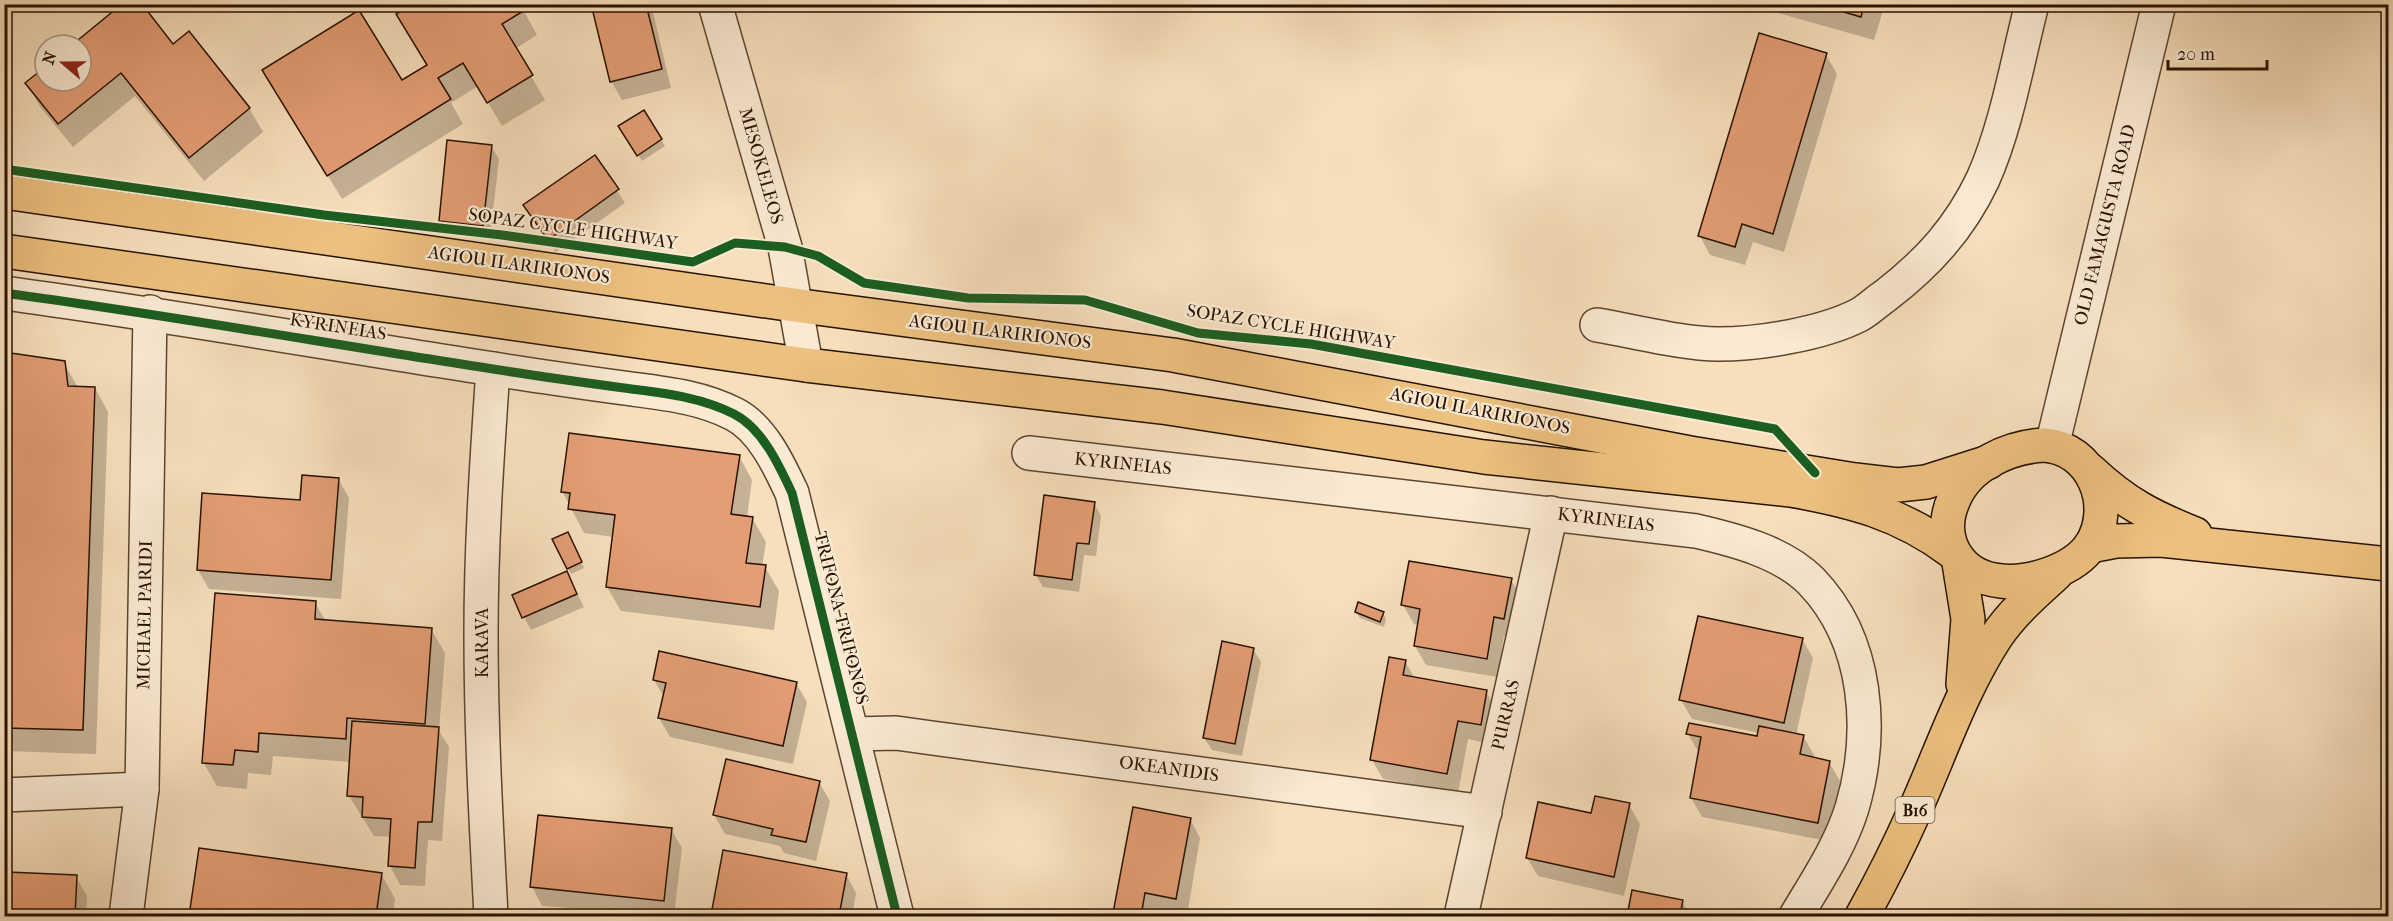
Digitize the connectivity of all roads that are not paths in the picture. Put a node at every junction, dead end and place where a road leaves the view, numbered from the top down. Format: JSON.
{"nodes":[{"id":1,"x":715,"y":4,"type":"edge"},
{"id":2,"x":2032,"y":4,"type":"edge"},
{"id":3,"x":2159,"y":4,"type":"edge"},
{"id":4,"x":4,"y":192,"type":"edge"},
{"id":5,"x":4,"y":251,"type":"edge"},
{"id":6,"x":4,"y":293,"type":"edge"},
{"id":7,"x":794,"y":305,"type":"junction"},
{"id":8,"x":150,"y":312,"type":"junction"},
{"id":9,"x":1597,"y":325,"type":"dead end"},
{"id":10,"x":806,"y":365,"type":"junction"},
{"id":11,"x":493,"y":369,"type":"junction"},
{"id":12,"x":667,"y":394,"type":"joint"},
{"id":13,"x":2052,"y":446,"type":"junction"},
{"id":14,"x":1029,"y":453,"type":"dead end"},
{"id":15,"x":1989,"y":462,"type":"junction"},
{"id":16,"x":2089,"y":469,"type":"junction"},
{"id":17,"x":1551,"y":513,"type":"junction"},
{"id":18,"x":2222,"y":545,"type":"junction"},
{"id":19,"x":2090,"y":546,"type":"junction"},
{"id":20,"x":1955,"y":557,"type":"junction"},
{"id":21,"x":2388,"y":564,"type":"edge"},
{"id":22,"x":2064,"y":567,"type":"junction"},
{"id":23,"x":1961,"y":701,"type":"junction"},
{"id":24,"x":853,"y":734,"type":"junction"},
{"id":25,"x":142,"y":789,"type":"junction"},
{"id":26,"x":4,"y":795,"type":"edge"},
{"id":27,"x":1485,"y":812,"type":"junction"},
{"id":28,"x":126,"y":916,"type":"edge"},
{"id":29,"x":490,"y":916,"type":"edge"},
{"id":30,"x":897,"y":916,"type":"edge"},
{"id":31,"x":1461,"y":916,"type":"edge"},
{"id":32,"x":1796,"y":916,"type":"edge"},
{"id":33,"x":1862,"y":916,"type":"edge"}],
"edges":[{"from":1,"to":7,"type":"street","name":"MESOKELEOS"},
{"from":2,"to":9,"type":"street"},
{"from":3,"to":13,"type":"street","name":"OLD FAMAGUSTA ROAD"},
{"from":4,"to":7,"type":"main road","name":"AGIOU ILARIRIONOS"},
{"from":5,"to":10,"type":"main road","name":"AGIOU ILARIRIONOS"},
{"from":6,"to":8,"type":"street","name":"KYRINEIAS"},
{"from":7,"to":10,"type":"street","name":"MESOKELEOS"},
{"from":7,"to":15,"type":"main road","name":"AGIOU ILARIRIONOS"},
{"from":8,"to":11,"type":"street","name":"KYRINEIAS"},
{"from":8,"to":25,"type":"street","name":"MICHAEL PARIDI"},
{"from":10,"to":20,"type":"main road","name":"AGIOU ILARIRIONOS"},
{"from":11,"to":12,"type":"street","name":"KYRINEIAS"},
{"from":11,"to":29,"type":"street","name":"KARAVA"},
{"from":12,"to":24,"type":"street","name":"TRIFONA TRIFONOS"},
{"from":13,"to":15,"type":"main road"},
{"from":13,"to":16,"type":"main road"},
{"from":14,"to":17,"type":"street","name":"KYRINEIAS"},
{"from":15,"to":20,"type":"main road"},
{"from":16,"to":18,"type":"main road"},
{"from":16,"to":19,"type":"main road"},
{"from":17,"to":27,"type":"street","name":"PURRAS"},
{"from":17,"to":32,"type":"street","name":"KYRINEIAS"},
{"from":18,"to":19,"type":"main road"},
{"from":18,"to":21,"type":"main road"},
{"from":19,"to":22,"type":"main road"},
{"from":20,"to":22,"type":"main road"},
{"from":20,"to":23,"type":"main road","number":"B16"},
{"from":22,"to":23,"type":"main road","number":"B16"},
{"from":23,"to":33,"type":"main road","number":"B16"},
{"from":24,"to":27,"type":"street","name":"OKEANIDIS"},
{"from":24,"to":30,"type":"street","name":"TRIFONA TRIFONOS"},
{"from":25,"to":26,"type":"street"},
{"from":25,"to":28,"type":"street","name":"MICHAEL PARIDI"},
{"from":27,"to":31,"type":"street","name":"PURRAS"}]}
